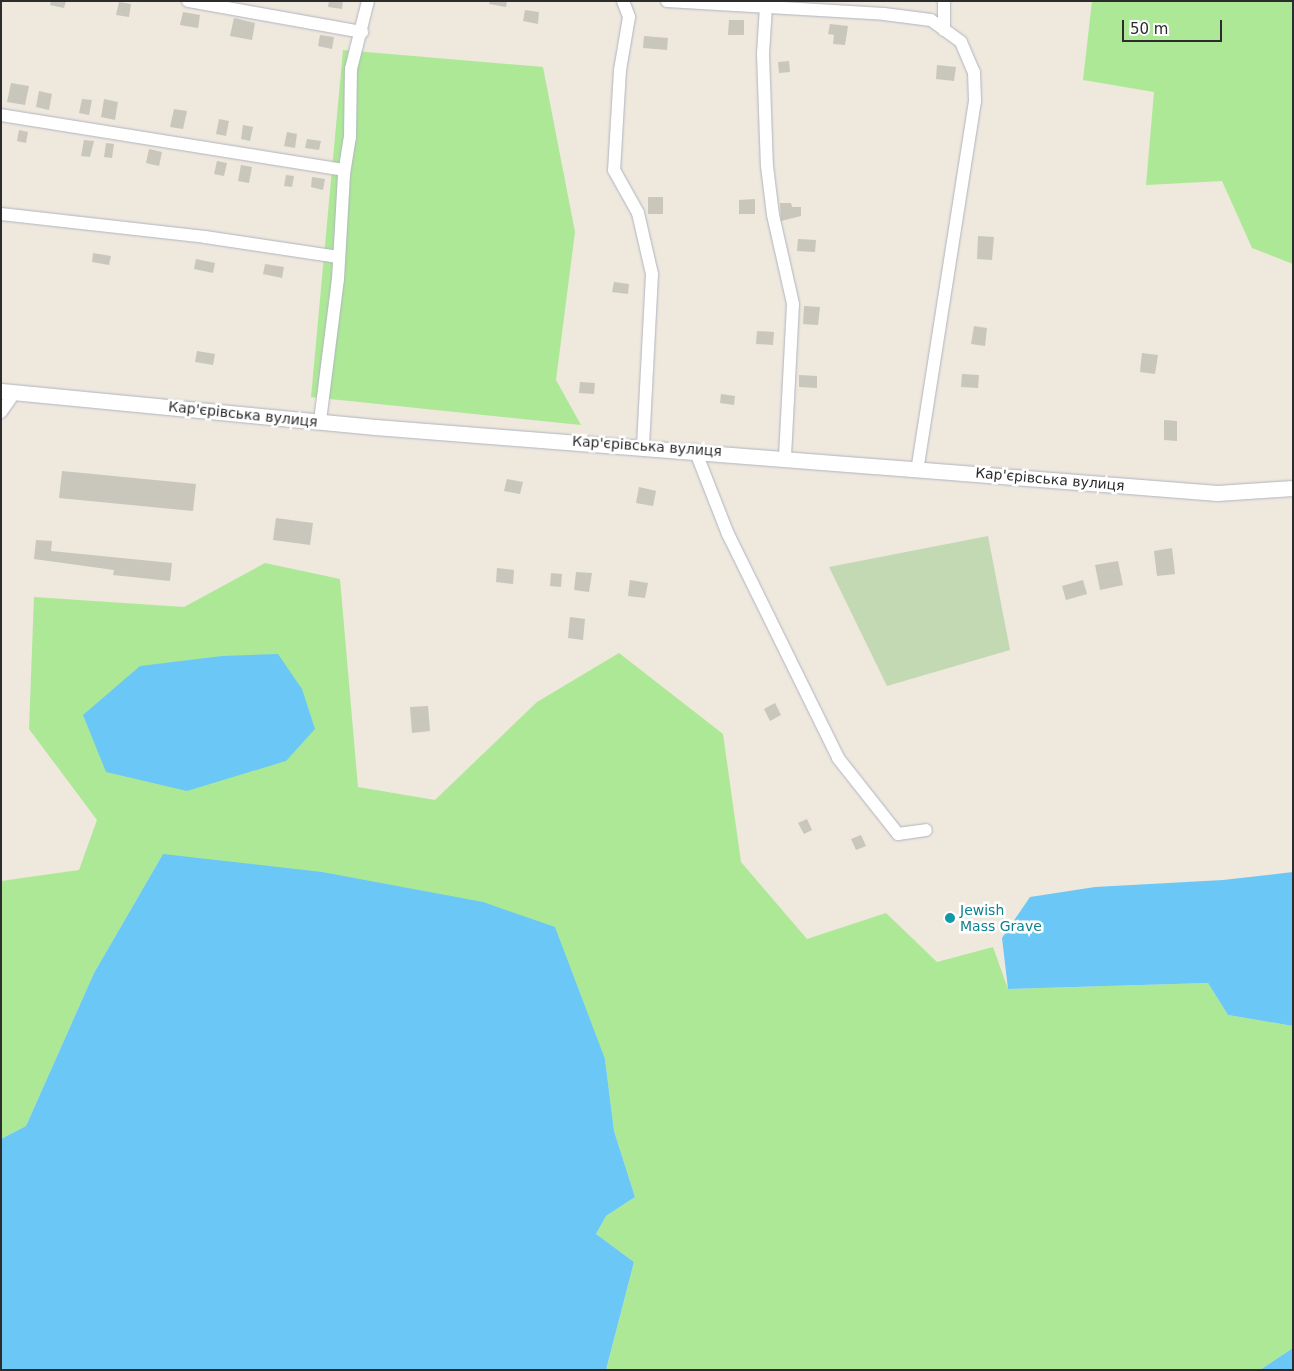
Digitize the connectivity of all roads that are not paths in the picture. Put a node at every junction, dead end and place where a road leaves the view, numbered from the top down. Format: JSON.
{"nodes":[{"id":1,"x":188,"y":1,"type":"edge"},
{"id":2,"x":368,"y":1,"type":"edge"},
{"id":3,"x":623,"y":1,"type":"edge"},
{"id":4,"x":667,"y":1,"type":"edge"},
{"id":5,"x":944,"y":1,"type":"edge"},
{"id":6,"x":766,"y":6,"type":"junction"},
{"id":7,"x":944,"y":30,"type":"junction"},
{"id":8,"x":362,"y":32,"type":"junction"},
{"id":9,"x":1,"y":115,"type":"edge"},
{"id":10,"x":344,"y":170,"type":"junction"},
{"id":11,"x":1,"y":214,"type":"edge"},
{"id":12,"x":339,"y":257,"type":"junction"},
{"id":13,"x":8,"y":391,"type":"edge"},
{"id":14,"x":1,"y":412,"type":"edge"},
{"id":15,"x":320,"y":421,"type":"junction"},
{"id":16,"x":643,"y":446,"type":"junction"},
{"id":17,"x":695,"y":450,"type":"junction"},
{"id":18,"x":785,"y":457,"type":"junction"},
{"id":19,"x":918,"y":467,"type":"junction"},
{"id":20,"x":1293,"y":488,"type":"edge"},
{"id":21,"x":926,"y":830,"type":"dead end"}],
"edges":[{"from":1,"to":8,"type":"street"},
{"from":2,"to":8,"type":"street"},
{"from":3,"to":16,"type":"street"},
{"from":4,"to":6,"type":"street"},
{"from":5,"to":7,"type":"street"},
{"from":6,"to":7,"type":"street"},
{"from":6,"to":18,"type":"street"},
{"from":7,"to":19,"type":"street"},
{"from":8,"to":10,"type":"street"},
{"from":9,"to":10,"type":"street"},
{"from":10,"to":12,"type":"street"},
{"from":11,"to":12,"type":"street"},
{"from":12,"to":15,"type":"street"},
{"from":13,"to":14,"type":"street"},
{"from":13,"to":15,"type":"street","name":"Кар'єрівська вулиця"},
{"from":15,"to":16,"type":"street","name":"Кар'єрівська вулиця"},
{"from":16,"to":17,"type":"street","name":"Кар'єрівська вулиця"},
{"from":17,"to":18,"type":"street","name":"Кар'єрівська вулиця"},
{"from":17,"to":21,"type":"street"},
{"from":18,"to":19,"type":"street","name":"Кар'єрівська вулиця"},
{"from":19,"to":20,"type":"street","name":"Кар'єрівська вулиця"}]}
